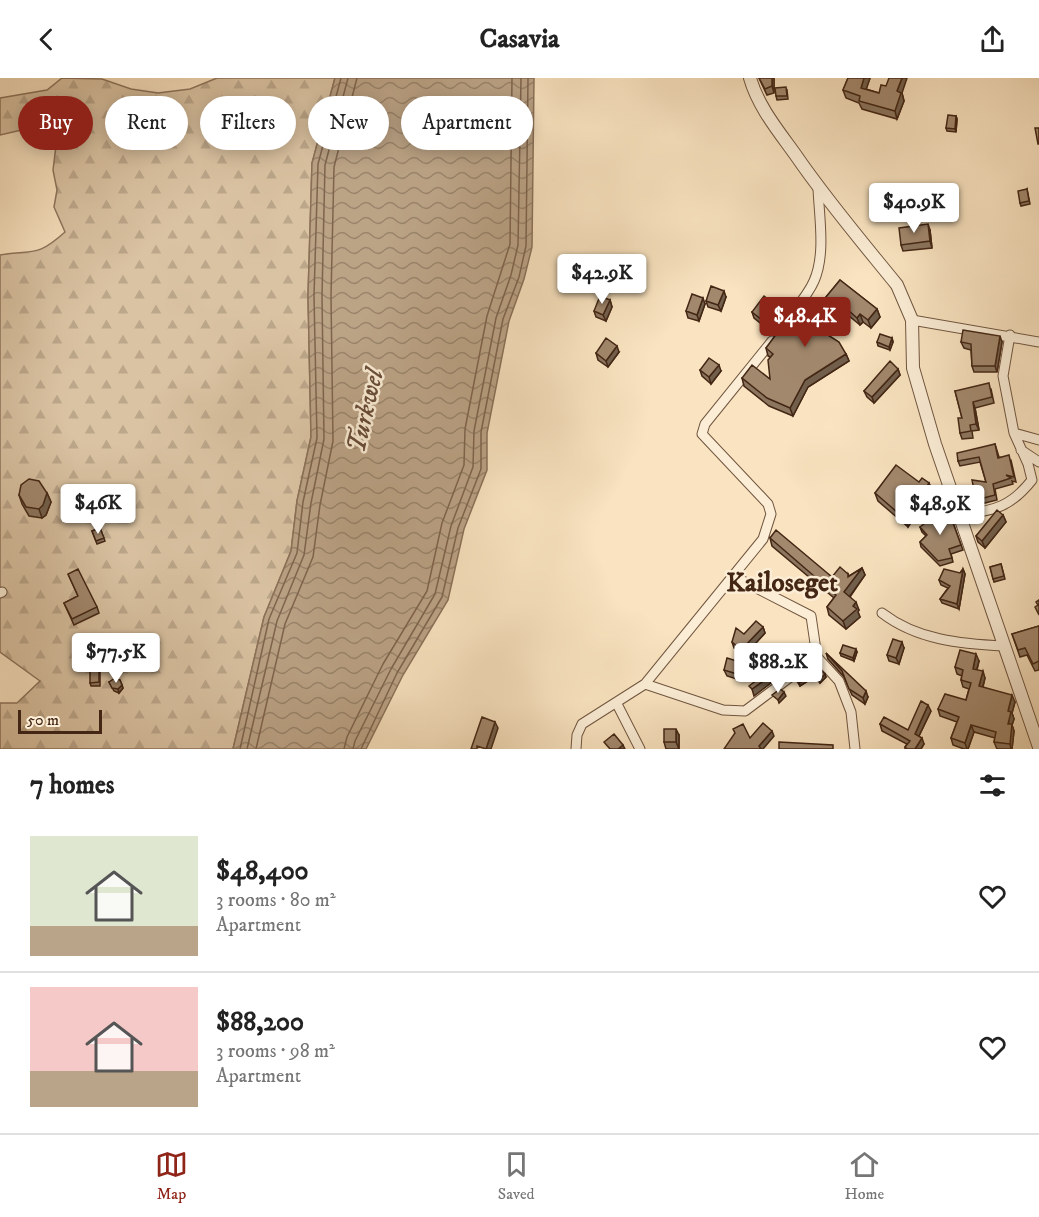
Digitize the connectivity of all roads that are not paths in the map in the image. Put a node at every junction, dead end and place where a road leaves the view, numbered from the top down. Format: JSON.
{"nodes":[{"id":1,"x":750,"y":78,"type":"edge"},
{"id":2,"x":818,"y":188,"type":"junction"},
{"id":3,"x":912,"y":320,"type":"junction"},
{"id":4,"x":1010,"y":335,"type":"junction"},
{"id":5,"x":1039,"y":342,"type":"edge"},
{"id":6,"x":1014,"y":433,"type":"junction"},
{"id":7,"x":1039,"y":440,"type":"edge"},
{"id":8,"x":1019,"y":448,"type":"junction"},
{"id":9,"x":1039,"y":462,"type":"edge"},
{"id":10,"x":958,"y":516,"type":"junction"},
{"id":11,"x":733,"y":576,"type":"junction"},
{"id":12,"x":882,"y":613,"type":"dead end"},
{"id":13,"x":1004,"y":646,"type":"junction"},
{"id":14,"x":817,"y":657,"type":"junction"},
{"id":15,"x":645,"y":684,"type":"junction"},
{"id":16,"x":617,"y":704,"type":"junction"},
{"id":17,"x":1039,"y":747,"type":"edge"},
{"id":18,"x":576,"y":749,"type":"edge"},
{"id":19,"x":640,"y":749,"type":"edge"},
{"id":20,"x":855,"y":749,"type":"edge"}],
"edges":[{"from":1,"to":2,"type":"street"},
{"from":2,"to":3,"type":"street"},
{"from":2,"to":11,"type":"street"},
{"from":3,"to":4,"type":"street"},
{"from":3,"to":10,"type":"street"},
{"from":4,"to":5,"type":"street"},
{"from":4,"to":6,"type":"street"},
{"from":6,"to":7,"type":"street"},
{"from":6,"to":8,"type":"street"},
{"from":8,"to":9,"type":"street"},
{"from":8,"to":10,"type":"street"},
{"from":10,"to":13,"type":"street"},
{"from":11,"to":14,"type":"street"},
{"from":11,"to":15,"type":"street"},
{"from":12,"to":13,"type":"street"},
{"from":13,"to":17,"type":"street"},
{"from":14,"to":15,"type":"street"},
{"from":14,"to":20,"type":"street"},
{"from":15,"to":16,"type":"street"},
{"from":16,"to":18,"type":"street"},
{"from":16,"to":19,"type":"street"}]}
